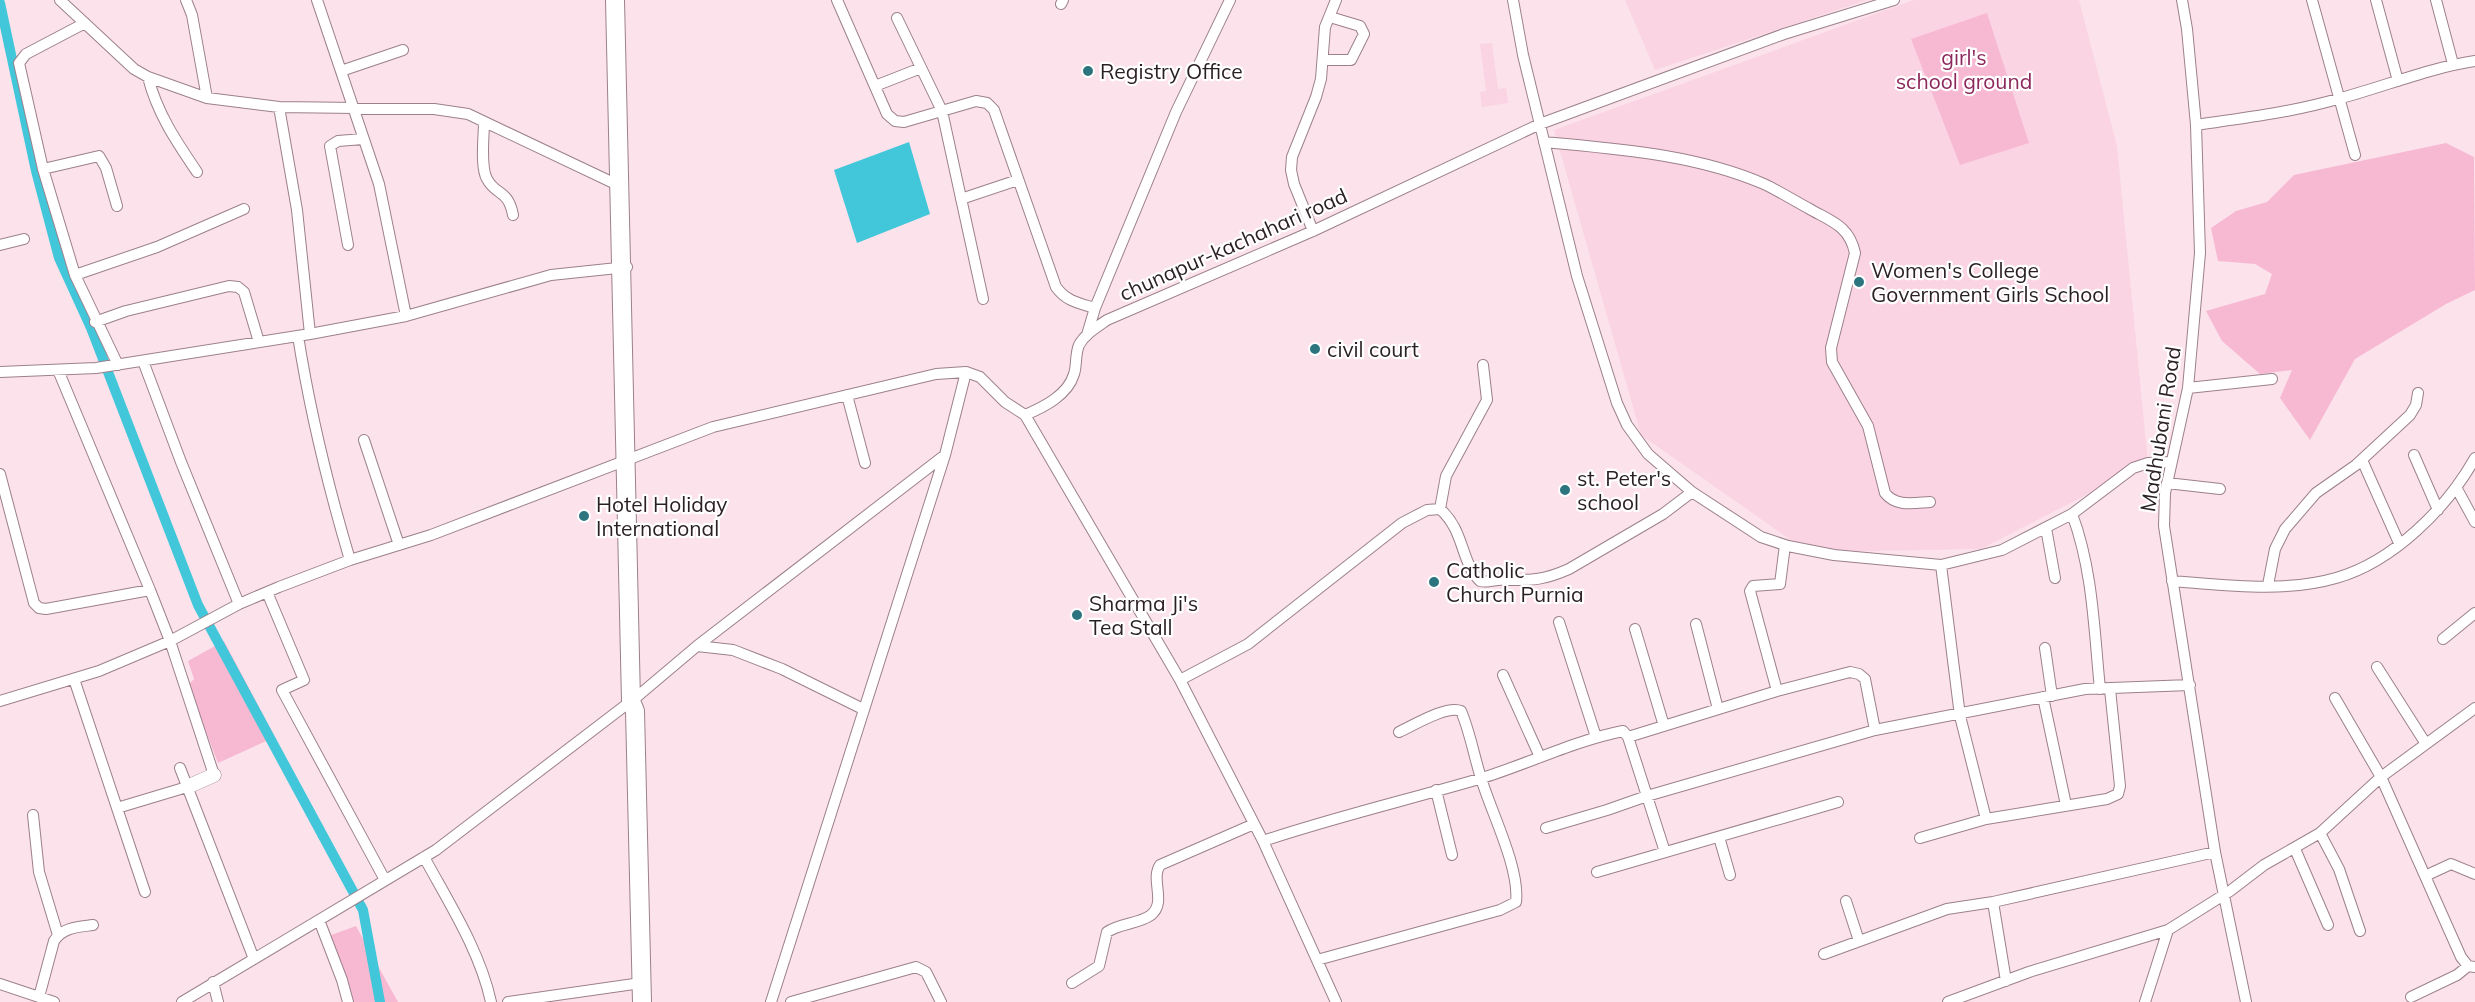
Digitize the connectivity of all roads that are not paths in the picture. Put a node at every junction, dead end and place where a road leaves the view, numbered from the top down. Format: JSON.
{"nodes":[{"id":1,"x":60,"y":0,"type":"edge"},
{"id":2,"x":186,"y":0,"type":"edge"},
{"id":3,"x":317,"y":0,"type":"edge"},
{"id":4,"x":615,"y":0,"type":"edge"},
{"id":5,"x":625,"y":0,"type":"edge"},
{"id":6,"x":837,"y":0,"type":"edge"},
{"id":7,"x":1230,"y":0,"type":"edge"},
{"id":8,"x":1336,"y":0,"type":"edge"},
{"id":9,"x":1513,"y":0,"type":"edge"},
{"id":10,"x":1894,"y":0,"type":"edge"},
{"id":11,"x":2182,"y":0,"type":"edge"},
{"id":12,"x":2312,"y":0,"type":"edge"},
{"id":13,"x":2376,"y":0,"type":"edge"},
{"id":14,"x":2436,"y":0,"type":"edge"},
{"id":15,"x":1330,"y":16,"type":"junction"},
{"id":16,"x":897,"y":18,"type":"dead end"},
{"id":17,"x":85,"y":23,"type":"junction"},
{"id":18,"x":403,"y":50,"type":"dead end"},
{"id":19,"x":1323,"y":60,"type":"junction"},
{"id":20,"x":2475,"y":61,"type":"edge"},
{"id":21,"x":2454,"y":64,"type":"junction"},
{"id":22,"x":921,"y":68,"type":"junction"},
{"id":23,"x":341,"y":71,"type":"junction"},
{"id":24,"x":148,"y":77,"type":"junction"},
{"id":25,"x":2398,"y":81,"type":"junction"},
{"id":26,"x":875,"y":86,"type":"junction"},
{"id":27,"x":207,"y":98,"type":"junction"},
{"id":28,"x":2339,"y":99,"type":"junction"},
{"id":29,"x":279,"y":107,"type":"junction"},
{"id":30,"x":353,"y":109,"type":"junction"},
{"id":31,"x":942,"y":111,"type":"junction"},
{"id":32,"x":484,"y":122,"type":"junction"},
{"id":33,"x":1540,"y":123,"type":"junction"},
{"id":34,"x":2196,"y":125,"type":"junction"},
{"id":35,"x":363,"y":139,"type":"junction"},
{"id":36,"x":1544,"y":142,"type":"junction"},
{"id":37,"x":2355,"y":155,"type":"dead end"},
{"id":38,"x":43,"y":169,"type":"junction"},
{"id":39,"x":197,"y":172,"type":"dead end"},
{"id":40,"x":1018,"y":180,"type":"junction"},
{"id":41,"x":624,"y":188,"type":"junction"},
{"id":42,"x":961,"y":199,"type":"junction"},
{"id":43,"x":117,"y":206,"type":"dead end"},
{"id":44,"x":244,"y":209,"type":"dead end"},
{"id":45,"x":513,"y":215,"type":"dead end"},
{"id":46,"x":1313,"y":231,"type":"junction"},
{"id":47,"x":24,"y":239,"type":"dead end"},
{"id":48,"x":0,"y":245,"type":"edge"},
{"id":49,"x":348,"y":245,"type":"dead end"},
{"id":50,"x":625,"y":267,"type":"junction"},
{"id":51,"x":75,"y":275,"type":"junction"},
{"id":52,"x":983,"y":299,"type":"dead end"},
{"id":53,"x":1095,"y":308,"type":"junction"},
{"id":54,"x":406,"y":315,"type":"junction"},
{"id":55,"x":95,"y":322,"type":"junction"},
{"id":56,"x":310,"y":334,"type":"junction"},
{"id":57,"x":1087,"y":335,"type":"junction"},
{"id":58,"x":298,"y":336,"type":"junction"},
{"id":59,"x":259,"y":342,"type":"junction"},
{"id":60,"x":143,"y":361,"type":"junction"},
{"id":61,"x":115,"y":365,"type":"junction"},
{"id":62,"x":1483,"y":365,"type":"dead end"},
{"id":63,"x":58,"y":370,"type":"junction"},
{"id":64,"x":0,"y":372,"type":"edge"},
{"id":65,"x":966,"y":372,"type":"junction"},
{"id":66,"x":2272,"y":379,"type":"dead end"},
{"id":67,"x":2188,"y":388,"type":"junction"},
{"id":68,"x":2418,"y":393,"type":"dead end"},
{"id":69,"x":846,"y":395,"type":"junction"},
{"id":70,"x":1025,"y":415,"type":"junction"},
{"id":71,"x":364,"y":440,"type":"dead end"},
{"id":72,"x":945,"y":455,"type":"junction"},
{"id":73,"x":2414,"y":455,"type":"dead end"},
{"id":74,"x":632,"y":457,"type":"junction"},
{"id":75,"x":2475,"y":458,"type":"edge"},
{"id":76,"x":2362,"y":460,"type":"junction"},
{"id":77,"x":2171,"y":462,"type":"junction"},
{"id":78,"x":865,"y":463,"type":"dead end"},
{"id":79,"x":0,"y":474,"type":"edge"},
{"id":80,"x":2167,"y":483,"type":"junction"},
{"id":81,"x":2220,"y":489,"type":"dead end"},
{"id":82,"x":2457,"y":489,"type":"junction"},
{"id":83,"x":1692,"y":492,"type":"junction"},
{"id":84,"x":1930,"y":502,"type":"dead end"},
{"id":85,"x":1440,"y":509,"type":"junction"},
{"id":86,"x":2438,"y":510,"type":"junction"},
{"id":87,"x":2072,"y":514,"type":"junction"},
{"id":88,"x":2475,"y":522,"type":"edge"},
{"id":89,"x":2046,"y":528,"type":"junction"},
{"id":90,"x":2399,"y":543,"type":"junction"},
{"id":91,"x":399,"y":545,"type":"junction"},
{"id":92,"x":1785,"y":545,"type":"junction"},
{"id":93,"x":350,"y":560,"type":"junction"},
{"id":94,"x":1941,"y":565,"type":"junction"},
{"id":95,"x":2055,"y":578,"type":"dead end"},
{"id":96,"x":2172,"y":581,"type":"junction"},
{"id":97,"x":2268,"y":585,"type":"junction"},
{"id":98,"x":150,"y":590,"type":"junction"},
{"id":99,"x":267,"y":592,"type":"junction"},
{"id":100,"x":238,"y":603,"type":"junction"},
{"id":101,"x":2475,"y":613,"type":"edge"},
{"id":102,"x":1559,"y":622,"type":"dead end"},
{"id":103,"x":1696,"y":624,"type":"dead end"},
{"id":104,"x":1635,"y":629,"type":"dead end"},
{"id":105,"x":2443,"y":639,"type":"dead end"},
{"id":106,"x":170,"y":641,"type":"junction"},
{"id":107,"x":697,"y":646,"type":"junction"},
{"id":108,"x":2045,"y":648,"type":"dead end"},
{"id":109,"x":2377,"y":667,"type":"dead end"},
{"id":110,"x":1503,"y":675,"type":"dead end"},
{"id":111,"x":74,"y":679,"type":"junction"},
{"id":112,"x":1180,"y":680,"type":"junction"},
{"id":113,"x":2190,"y":685,"type":"junction"},
{"id":114,"x":2105,"y":689,"type":"junction"},
{"id":115,"x":1777,"y":691,"type":"junction"},
{"id":116,"x":2047,"y":696,"type":"junction"},
{"id":117,"x":2335,"y":698,"type":"dead end"},
{"id":118,"x":0,"y":701,"type":"edge"},
{"id":119,"x":635,"y":702,"type":"junction"},
{"id":120,"x":2475,"y":708,"type":"edge"},
{"id":121,"x":863,"y":709,"type":"junction"},
{"id":122,"x":1718,"y":709,"type":"junction"},
{"id":123,"x":1960,"y":713,"type":"junction"},
{"id":124,"x":1664,"y":726,"type":"junction"},
{"id":125,"x":1875,"y":730,"type":"junction"},
{"id":126,"x":1399,"y":732,"type":"dead end"},
{"id":127,"x":1596,"y":737,"type":"junction"},
{"id":128,"x":1628,"y":737,"type":"junction"},
{"id":129,"x":2427,"y":744,"type":"junction"},
{"id":130,"x":1540,"y":757,"type":"junction"},
{"id":131,"x":180,"y":768,"type":"dead end"},
{"id":132,"x":214,"y":775,"type":"joint"},
{"id":133,"x":2381,"y":777,"type":"junction"},
{"id":134,"x":1481,"y":778,"type":"junction"},
{"id":135,"x":187,"y":787,"type":"junction"},
{"id":136,"x":1436,"y":790,"type":"junction"},
{"id":137,"x":1647,"y":796,"type":"junction"},
{"id":138,"x":1838,"y":802,"type":"dead end"},
{"id":139,"x":2066,"y":805,"type":"junction"},
{"id":140,"x":117,"y":808,"type":"junction"},
{"id":141,"x":33,"y":815,"type":"dead end"},
{"id":142,"x":1986,"y":819,"type":"junction"},
{"id":143,"x":1254,"y":824,"type":"junction"},
{"id":144,"x":1546,"y":828,"type":"dead end"},
{"id":145,"x":2320,"y":833,"type":"junction"},
{"id":146,"x":1719,"y":837,"type":"junction"},
{"id":147,"x":1920,"y":838,"type":"dead end"},
{"id":148,"x":1263,"y":841,"type":"junction"},
{"id":149,"x":2295,"y":849,"type":"junction"},
{"id":150,"x":1665,"y":852,"type":"junction"},
{"id":151,"x":2215,"y":852,"type":"junction"},
{"id":152,"x":1452,"y":855,"type":"dead end"},
{"id":153,"x":424,"y":857,"type":"junction"},
{"id":154,"x":1597,"y":872,"type":"dead end"},
{"id":155,"x":2475,"y":874,"type":"edge"},
{"id":156,"x":1730,"y":875,"type":"dead end"},
{"id":157,"x":2425,"y":876,"type":"junction"},
{"id":158,"x":385,"y":880,"type":"junction"},
{"id":159,"x":145,"y":892,"type":"dead end"},
{"id":160,"x":2223,"y":895,"type":"junction"},
{"id":161,"x":1846,"y":901,"type":"dead end"},
{"id":162,"x":1993,"y":902,"type":"junction"},
{"id":163,"x":319,"y":920,"type":"junction"},
{"id":164,"x":93,"y":925,"type":"dead end"},
{"id":165,"x":2328,"y":925,"type":"dead end"},
{"id":166,"x":2168,"y":930,"type":"junction"},
{"id":167,"x":2360,"y":932,"type":"dead end"},
{"id":168,"x":58,"y":934,"type":"junction"},
{"id":169,"x":1858,"y":941,"type":"junction"},
{"id":170,"x":1824,"y":954,"type":"dead end"},
{"id":171,"x":254,"y":958,"type":"junction"},
{"id":172,"x":1317,"y":960,"type":"junction"},
{"id":173,"x":2471,"y":966,"type":"edge"},
{"id":174,"x":2006,"y":981,"type":"junction"},
{"id":175,"x":213,"y":982,"type":"junction"},
{"id":176,"x":641,"y":983,"type":"junction"},
{"id":177,"x":1072,"y":983,"type":"dead end"},
{"id":178,"x":0,"y":984,"type":"edge"},
{"id":179,"x":39,"y":997,"type":"junction"},
{"id":180,"x":2411,"y":997,"type":"dead end"},
{"id":181,"x":54,"y":1002,"type":"edge"},
{"id":182,"x":182,"y":1002,"type":"edge"},
{"id":183,"x":218,"y":1002,"type":"edge"},
{"id":184,"x":348,"y":1002,"type":"edge"},
{"id":185,"x":491,"y":1002,"type":"edge"},
{"id":186,"x":508,"y":1002,"type":"edge"},
{"id":187,"x":642,"y":1002,"type":"edge"},
{"id":188,"x":771,"y":1002,"type":"edge"},
{"id":189,"x":791,"y":1002,"type":"edge"},
{"id":190,"x":941,"y":1002,"type":"edge"},
{"id":191,"x":1336,"y":1002,"type":"edge"},
{"id":192,"x":1948,"y":1002,"type":"edge"},
{"id":193,"x":2145,"y":1002,"type":"edge"},
{"id":194,"x":2246,"y":1002,"type":"edge"}],
"edges":[{"from":1,"to":17,"type":"street"},
{"from":2,"to":27,"type":"street"},
{"from":3,"to":23,"type":"street"},
{"from":4,"to":41,"type":"highway"},
{"from":5,"to":41,"type":"highway"},
{"from":6,"to":26,"type":"street"},
{"from":7,"to":53,"type":"street"},
{"from":8,"to":15,"type":"street"},
{"from":9,"to":33,"type":"street"},
{"from":10,"to":33,"type":"street","name":"chunapur-kachahari road"},
{"from":11,"to":34,"type":"street","name":"Madhubani Road"},
{"from":12,"to":28,"type":"street"},
{"from":13,"to":25,"type":"street"},
{"from":14,"to":21,"type":"street"},
{"from":15,"to":19,"type":"street"},
{"from":15,"to":19,"type":"street"},
{"from":16,"to":22,"type":"street"},
{"from":17,"to":24,"type":"street"},
{"from":17,"to":38,"type":"street"},
{"from":18,"to":23,"type":"street"},
{"from":19,"to":46,"type":"street"},
{"from":20,"to":21,"type":"street"},
{"from":21,"to":25,"type":"street"},
{"from":22,"to":26,"type":"street"},
{"from":22,"to":31,"type":"street"},
{"from":23,"to":30,"type":"street"},
{"from":24,"to":27,"type":"street"},
{"from":24,"to":39,"type":"street"},
{"from":25,"to":28,"type":"street"},
{"from":26,"to":31,"type":"street"},
{"from":27,"to":29,"type":"street"},
{"from":28,"to":34,"type":"street"},
{"from":28,"to":37,"type":"street"},
{"from":29,"to":30,"type":"street"},
{"from":29,"to":56,"type":"street"},
{"from":30,"to":32,"type":"street"},
{"from":30,"to":35,"type":"street"},
{"from":31,"to":40,"type":"street"},
{"from":31,"to":42,"type":"street"},
{"from":32,"to":41,"type":"street"},
{"from":32,"to":45,"type":"street"},
{"from":33,"to":36,"type":"street"},
{"from":33,"to":46,"type":"street","name":"chunapur-kachahari road"},
{"from":34,"to":67,"type":"street","name":"Madhubani Road"},
{"from":35,"to":49,"type":"street"},
{"from":35,"to":54,"type":"street"},
{"from":36,"to":83,"type":"street"},
{"from":36,"to":84,"type":"street"},
{"from":38,"to":43,"type":"street"},
{"from":38,"to":51,"type":"street"},
{"from":40,"to":42,"type":"street"},
{"from":40,"to":53,"type":"street"},
{"from":41,"to":50,"type":"highway"},
{"from":42,"to":52,"type":"street"},
{"from":44,"to":51,"type":"street"},
{"from":46,"to":57,"type":"street","name":"chunapur-kachahari road"},
{"from":47,"to":48,"type":"street"},
{"from":50,"to":54,"type":"street"},
{"from":50,"to":74,"type":"highway"},
{"from":51,"to":55,"type":"street"},
{"from":53,"to":57,"type":"street"},
{"from":54,"to":56,"type":"street"},
{"from":55,"to":59,"type":"street"},
{"from":55,"to":61,"type":"street"},
{"from":56,"to":58,"type":"street"},
{"from":57,"to":70,"type":"street"},
{"from":58,"to":59,"type":"street"},
{"from":58,"to":93,"type":"street"},
{"from":59,"to":60,"type":"street"},
{"from":60,"to":61,"type":"street"},
{"from":60,"to":100,"type":"street"},
{"from":61,"to":63,"type":"street"},
{"from":62,"to":85,"type":"street"},
{"from":63,"to":64,"type":"street"},
{"from":63,"to":98,"type":"street"},
{"from":65,"to":69,"type":"street"},
{"from":65,"to":70,"type":"street"},
{"from":65,"to":72,"type":"street"},
{"from":66,"to":67,"type":"street"},
{"from":67,"to":77,"type":"street","name":"Madhubani Road"},
{"from":68,"to":76,"type":"street"},
{"from":69,"to":74,"type":"street"},
{"from":69,"to":78,"type":"street"},
{"from":70,"to":112,"type":"street"},
{"from":71,"to":91,"type":"street"},
{"from":72,"to":107,"type":"street"},
{"from":72,"to":121,"type":"street"},
{"from":73,"to":86,"type":"street"},
{"from":74,"to":91,"type":"street"},
{"from":74,"to":119,"type":"highway"},
{"from":75,"to":82,"type":"street"},
{"from":76,"to":90,"type":"street"},
{"from":76,"to":97,"type":"street"},
{"from":77,"to":80,"type":"street","name":"Madhubani Road"},
{"from":77,"to":87,"type":"street"},
{"from":79,"to":98,"type":"street"},
{"from":80,"to":81,"type":"street"},
{"from":80,"to":96,"type":"street","name":"Madhubani Road"},
{"from":82,"to":86,"type":"street"},
{"from":82,"to":88,"type":"street"},
{"from":83,"to":85,"type":"street"},
{"from":83,"to":92,"type":"street"},
{"from":85,"to":112,"type":"street"},
{"from":86,"to":90,"type":"street"},
{"from":87,"to":89,"type":"street"},
{"from":87,"to":114,"type":"street"},
{"from":89,"to":94,"type":"street"},
{"from":89,"to":95,"type":"street"},
{"from":90,"to":97,"type":"street"},
{"from":91,"to":93,"type":"street"},
{"from":92,"to":94,"type":"street"},
{"from":92,"to":115,"type":"street"},
{"from":93,"to":99,"type":"street"},
{"from":94,"to":123,"type":"street"},
{"from":96,"to":97,"type":"street"},
{"from":96,"to":113,"type":"street","name":"Madhubani Road"},
{"from":98,"to":106,"type":"street"},
{"from":99,"to":100,"type":"street"},
{"from":99,"to":158,"type":"street"},
{"from":100,"to":106,"type":"street"},
{"from":101,"to":105,"type":"street"},
{"from":102,"to":127,"type":"street"},
{"from":103,"to":122,"type":"street"},
{"from":104,"to":124,"type":"street"},
{"from":106,"to":111,"type":"street"},
{"from":106,"to":132,"type":"street"},
{"from":107,"to":119,"type":"street"},
{"from":107,"to":121,"type":"street"},
{"from":108,"to":116,"type":"street"},
{"from":109,"to":129,"type":"street"},
{"from":110,"to":130,"type":"street"},
{"from":111,"to":118,"type":"street"},
{"from":111,"to":140,"type":"street"},
{"from":112,"to":143,"type":"street"},
{"from":113,"to":114,"type":"street"},
{"from":113,"to":151,"type":"street","name":"Madhubani Road"},
{"from":114,"to":116,"type":"street"},
{"from":114,"to":139,"type":"street"},
{"from":115,"to":122,"type":"street"},
{"from":115,"to":125,"type":"street"},
{"from":116,"to":123,"type":"street"},
{"from":116,"to":139,"type":"street"},
{"from":117,"to":133,"type":"street"},
{"from":119,"to":153,"type":"street"},
{"from":119,"to":176,"type":"highway"},
{"from":120,"to":129,"type":"street"},
{"from":121,"to":188,"type":"street"},
{"from":122,"to":124,"type":"street"},
{"from":123,"to":125,"type":"street"},
{"from":123,"to":142,"type":"street"},
{"from":124,"to":128,"type":"street"},
{"from":125,"to":137,"type":"street"},
{"from":126,"to":134,"type":"street"},
{"from":127,"to":128,"type":"street"},
{"from":127,"to":130,"type":"street"},
{"from":128,"to":137,"type":"street"},
{"from":129,"to":133,"type":"street"},
{"from":130,"to":134,"type":"street"},
{"from":131,"to":135,"type":"street"},
{"from":132,"to":135,"type":"street"},
{"from":133,"to":145,"type":"street"},
{"from":133,"to":157,"type":"street"},
{"from":134,"to":136,"type":"street"},
{"from":134,"to":172,"type":"street"},
{"from":135,"to":140,"type":"street"},
{"from":135,"to":171,"type":"street"},
{"from":136,"to":148,"type":"street"},
{"from":136,"to":152,"type":"street"},
{"from":137,"to":144,"type":"street"},
{"from":137,"to":150,"type":"street"},
{"from":138,"to":146,"type":"street"},
{"from":139,"to":142,"type":"street"},
{"from":140,"to":159,"type":"street"},
{"from":141,"to":168,"type":"street"},
{"from":142,"to":147,"type":"street"},
{"from":143,"to":148,"type":"street"},
{"from":143,"to":177,"type":"street"},
{"from":145,"to":149,"type":"street"},
{"from":145,"to":167,"type":"street"},
{"from":146,"to":150,"type":"street"},
{"from":146,"to":156,"type":"street"},
{"from":148,"to":172,"type":"street"},
{"from":149,"to":160,"type":"street"},
{"from":149,"to":165,"type":"street"},
{"from":150,"to":154,"type":"street"},
{"from":151,"to":160,"type":"street","name":"Madhubani Road"},
{"from":151,"to":162,"type":"street"},
{"from":153,"to":158,"type":"street"},
{"from":153,"to":185,"type":"street"},
{"from":155,"to":157,"type":"street"},
{"from":157,"to":173,"type":"street"},
{"from":158,"to":163,"type":"street"},
{"from":160,"to":166,"type":"street"},
{"from":160,"to":194,"type":"street","name":"Madhubani Road"},
{"from":161,"to":169,"type":"street"},
{"from":162,"to":169,"type":"street"},
{"from":162,"to":174,"type":"street"},
{"from":163,"to":171,"type":"street"},
{"from":163,"to":184,"type":"street"},
{"from":164,"to":168,"type":"street"},
{"from":166,"to":174,"type":"street"},
{"from":166,"to":193,"type":"street"},
{"from":168,"to":179,"type":"street"},
{"from":169,"to":170,"type":"street"},
{"from":171,"to":175,"type":"street"},
{"from":172,"to":191,"type":"street"},
{"from":173,"to":180,"type":"street"},
{"from":174,"to":192,"type":"street"},
{"from":175,"to":182,"type":"street"},
{"from":175,"to":183,"type":"street"},
{"from":176,"to":186,"type":"street"},
{"from":176,"to":187,"type":"highway"},
{"from":178,"to":179,"type":"street"},
{"from":179,"to":181,"type":"street"},
{"from":189,"to":190,"type":"street"}]}
